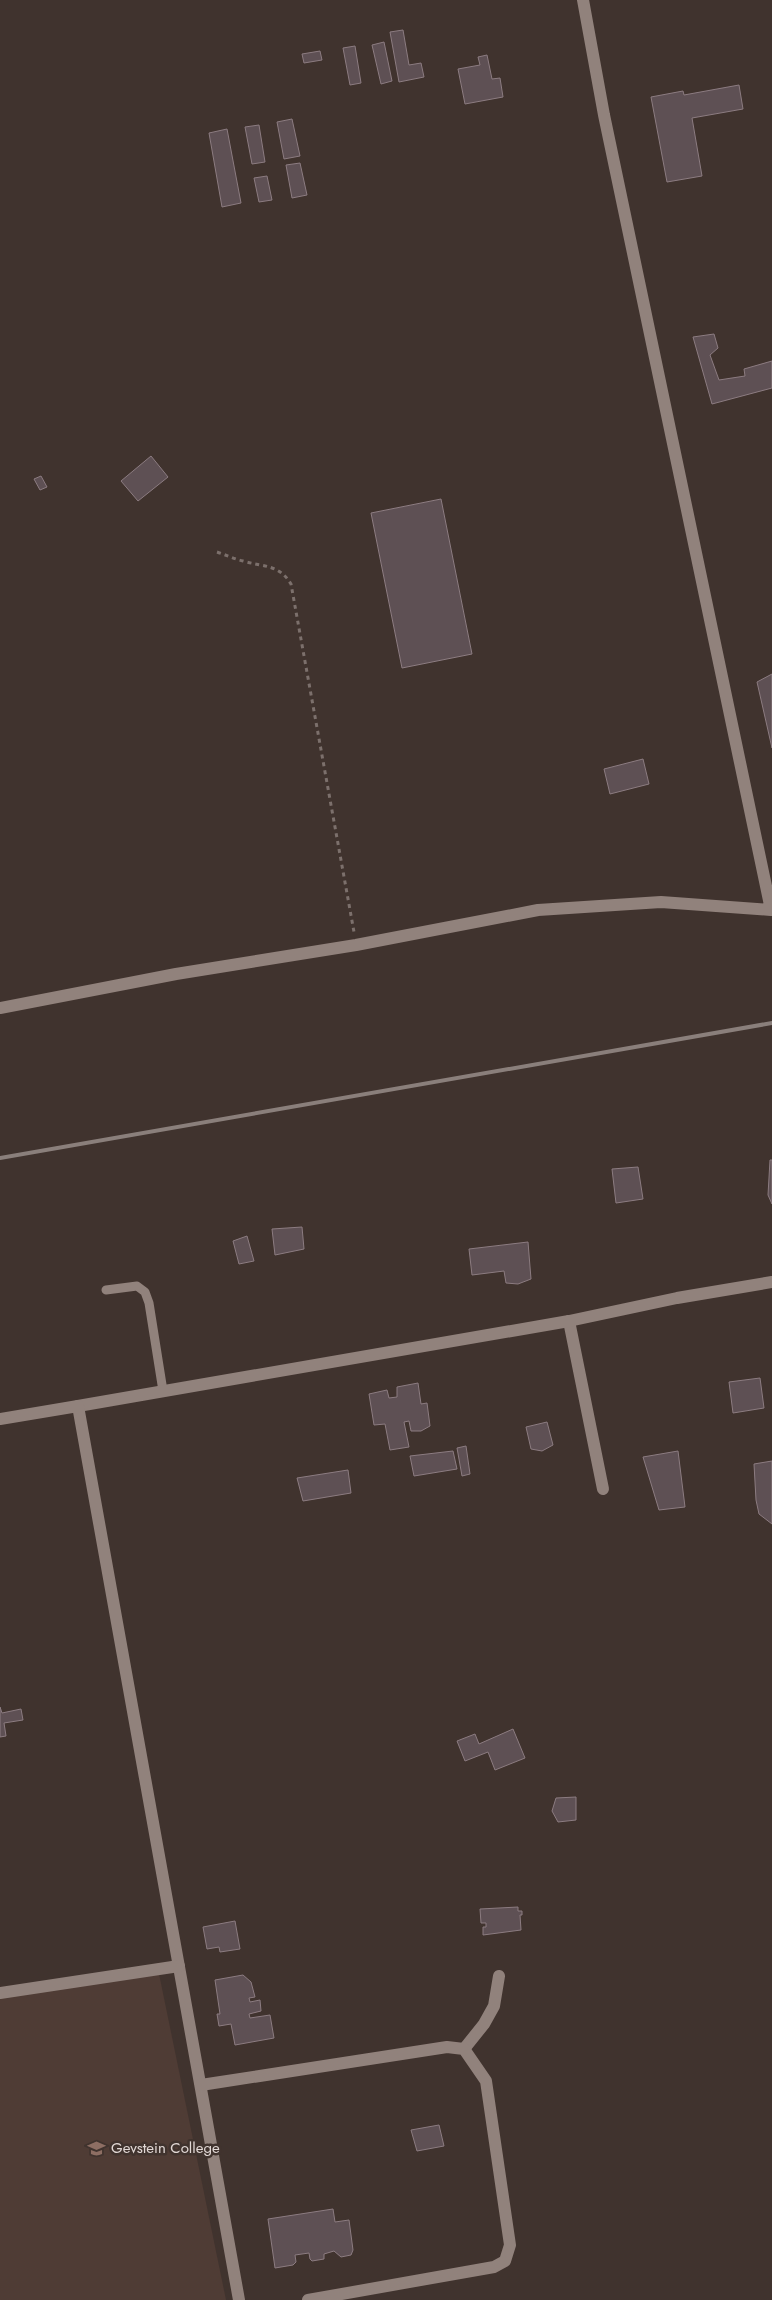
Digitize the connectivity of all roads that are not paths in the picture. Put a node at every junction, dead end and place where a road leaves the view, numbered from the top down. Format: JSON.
{"nodes":[{"id":1,"x":583,"y":0,"type":"edge"},
{"id":2,"x":772,"y":910,"type":"edge"},
{"id":3,"x":0,"y":1008,"type":"edge"},
{"id":4,"x":772,"y":1282,"type":"edge"},
{"id":5,"x":106,"y":1290,"type":"dead end"},
{"id":6,"x":569,"y":1321,"type":"junction"},
{"id":7,"x":163,"y":1391,"type":"junction"},
{"id":8,"x":78,"y":1406,"type":"junction"},
{"id":9,"x":0,"y":1419,"type":"edge"},
{"id":10,"x":603,"y":1490,"type":"dead end"},
{"id":11,"x":179,"y":1966,"type":"junction"},
{"id":12,"x":499,"y":1976,"type":"dead end"},
{"id":13,"x":0,"y":1993,"type":"edge"},
{"id":14,"x":464,"y":2049,"type":"junction"},
{"id":15,"x":201,"y":2085,"type":"junction"},
{"id":16,"x":239,"y":2300,"type":"edge"},
{"id":17,"x":308,"y":2300,"type":"edge"}],
"edges":[{"from":1,"to":2,"type":"street"},
{"from":2,"to":3,"type":"street"},
{"from":4,"to":6,"type":"street"},
{"from":5,"to":7,"type":"lane"},
{"from":6,"to":7,"type":"street"},
{"from":6,"to":10,"type":"street"},
{"from":7,"to":8,"type":"street"},
{"from":8,"to":9,"type":"street"},
{"from":8,"to":11,"type":"street"},
{"from":11,"to":13,"type":"street"},
{"from":11,"to":15,"type":"street"},
{"from":12,"to":14,"type":"street"},
{"from":14,"to":15,"type":"street"},
{"from":14,"to":17,"type":"street"},
{"from":15,"to":16,"type":"street"}]}
